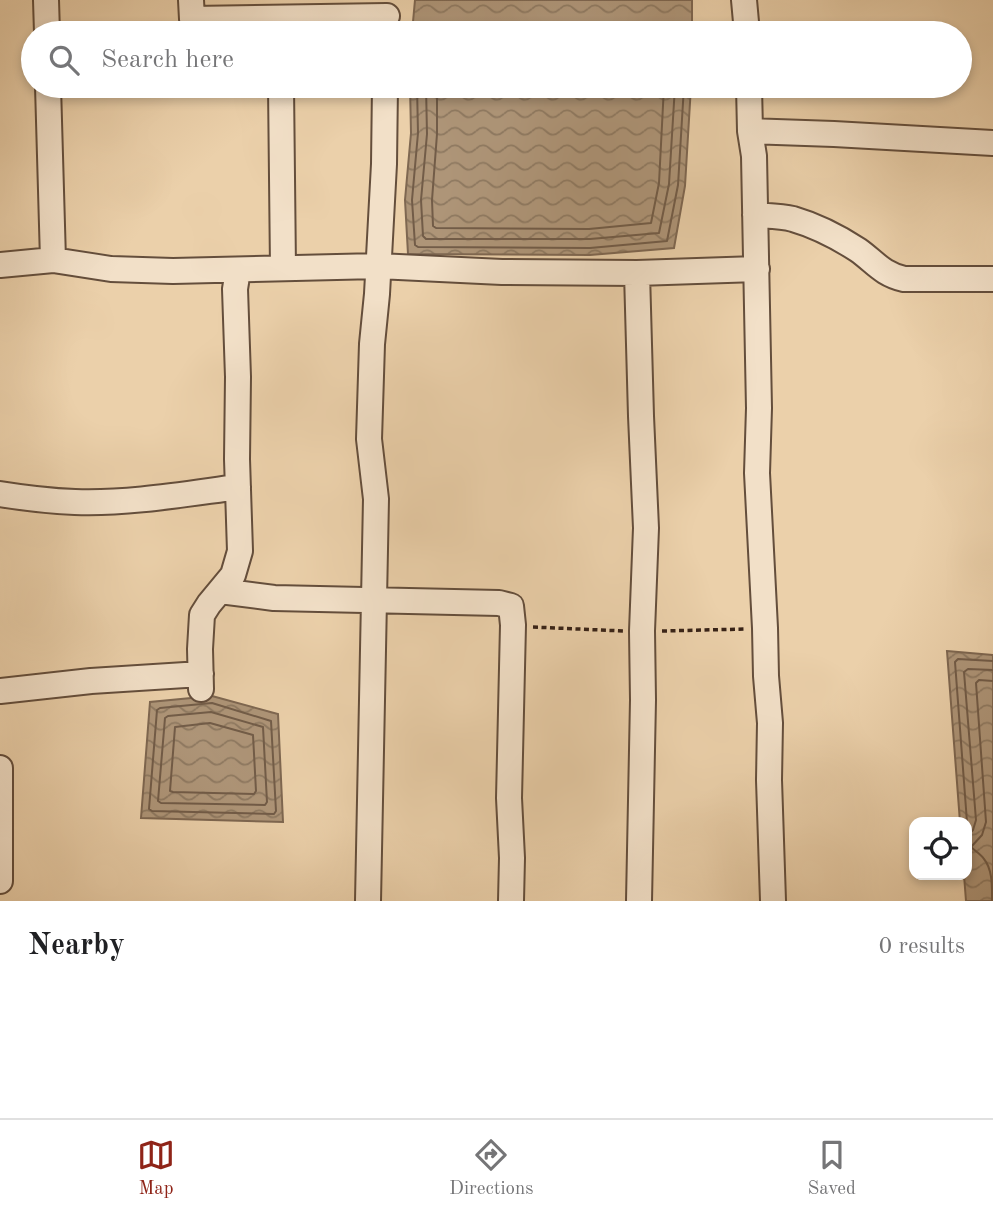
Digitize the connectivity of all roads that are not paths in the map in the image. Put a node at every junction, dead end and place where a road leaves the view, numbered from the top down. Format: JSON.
{"nodes":[{"id":1,"x":46,"y":0,"type":"edge"},
{"id":2,"x":191,"y":0,"type":"edge"},
{"id":3,"x":744,"y":0,"type":"edge"},
{"id":4,"x":387,"y":17,"type":"edge"},
{"id":5,"x":47,"y":21,"type":"edge"},
{"id":6,"x":218,"y":21,"type":"edge"},
{"id":7,"x":340,"y":21,"type":"edge"},
{"id":8,"x":746,"y":21,"type":"edge"},
{"id":9,"x":48,"y":98,"type":"edge"},
{"id":10,"x":281,"y":98,"type":"edge"},
{"id":11,"x":385,"y":98,"type":"edge"},
{"id":12,"x":749,"y":98,"type":"edge"},
{"id":13,"x":750,"y":131,"type":"junction"},
{"id":14,"x":993,"y":143,"type":"edge"},
{"id":15,"x":755,"y":215,"type":"junction"},
{"id":16,"x":53,"y":260,"type":"junction"},
{"id":17,"x":0,"y":265,"type":"edge"},
{"id":18,"x":378,"y":266,"type":"junction"},
{"id":19,"x":283,"y":268,"type":"junction"},
{"id":20,"x":757,"y":269,"type":"junction"},
{"id":21,"x":238,"y":270,"type":"junction"},
{"id":22,"x":638,"y":273,"type":"junction"},
{"id":23,"x":993,"y":279,"type":"edge"},
{"id":24,"x":237,"y":487,"type":"junction"},
{"id":25,"x":0,"y":494,"type":"edge"},
{"id":26,"x":220,"y":591,"type":"junction"},
{"id":27,"x":373,"y":599,"type":"junction"},
{"id":28,"x":0,"y":691,"type":"edge"},
{"id":29,"x":0,"y":768,"type":"edge"},
{"id":30,"x":0,"y":881,"type":"edge"},
{"id":31,"x":368,"y":901,"type":"edge"},
{"id":32,"x":511,"y":901,"type":"edge"},
{"id":33,"x":639,"y":901,"type":"edge"},
{"id":34,"x":773,"y":901,"type":"edge"}],
"edges":[{"from":1,"to":5,"type":"street"},
{"from":2,"to":6,"type":"street"},
{"from":3,"to":8,"type":"street"},
{"from":4,"to":7,"type":"street"},
{"from":9,"to":16,"type":"street"},
{"from":10,"to":19,"type":"street"},
{"from":11,"to":18,"type":"street"},
{"from":12,"to":13,"type":"street"},
{"from":13,"to":14,"type":"street"},
{"from":13,"to":15,"type":"street"},
{"from":15,"to":20,"type":"street"},
{"from":15,"to":23,"type":"street"},
{"from":16,"to":17,"type":"street"},
{"from":16,"to":21,"type":"street"},
{"from":18,"to":19,"type":"street"},
{"from":18,"to":22,"type":"street"},
{"from":18,"to":27,"type":"street"},
{"from":19,"to":21,"type":"street"},
{"from":20,"to":22,"type":"street"},
{"from":20,"to":34,"type":"street"},
{"from":21,"to":24,"type":"street"},
{"from":22,"to":33,"type":"street"},
{"from":24,"to":25,"type":"street"},
{"from":24,"to":26,"type":"street"},
{"from":26,"to":27,"type":"street"},
{"from":26,"to":28,"type":"street"},
{"from":27,"to":31,"type":"street"},
{"from":27,"to":32,"type":"street"},
{"from":29,"to":30,"type":"street"}]}
